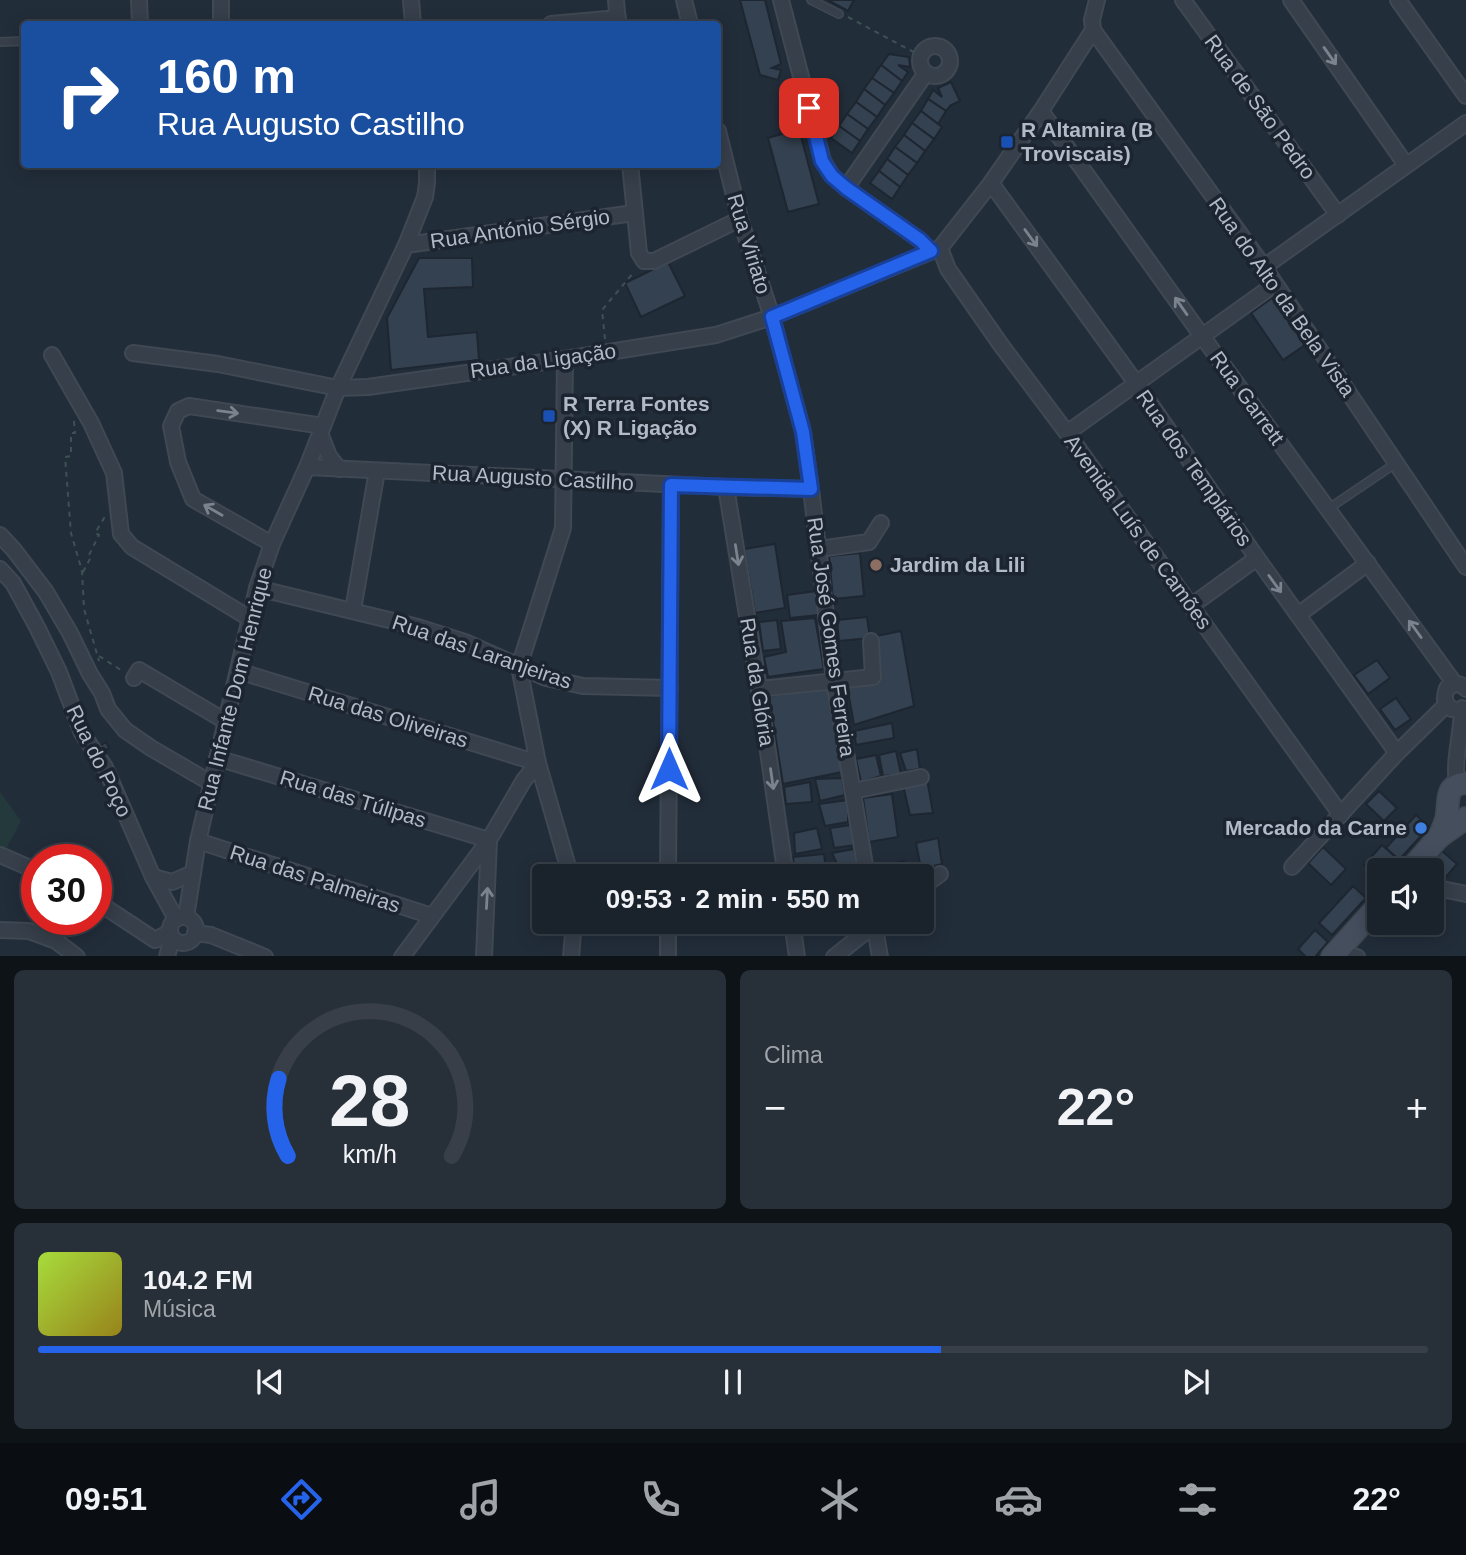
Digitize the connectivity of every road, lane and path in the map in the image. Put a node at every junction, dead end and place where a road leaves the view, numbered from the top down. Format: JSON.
{"nodes":[{"id":1,"x":139,"y":0,"type":"edge"},
{"id":2,"x":221,"y":0,"type":"edge"},
{"id":3,"x":411,"y":0,"type":"edge"},
{"id":4,"x":616,"y":0,"type":"edge"},
{"id":5,"x":684,"y":0,"type":"edge"},
{"id":6,"x":781,"y":0,"type":"edge"},
{"id":7,"x":811,"y":0,"type":"edge"},
{"id":8,"x":1182,"y":0,"type":"edge"},
{"id":9,"x":1398,"y":0,"type":"edge"},
{"id":10,"x":1093,"y":1,"type":"edge"},
{"id":11,"x":1298,"y":3,"type":"edge"},
{"id":12,"x":839,"y":14,"type":"joint"},
{"id":13,"x":140,"y":21,"type":"edge"},
{"id":14,"x":222,"y":21,"type":"edge"},
{"id":15,"x":413,"y":21,"type":"edge"},
{"id":16,"x":618,"y":21,"type":"edge"},
{"id":17,"x":689,"y":21,"type":"edge"},
{"id":18,"x":1093,"y":30,"type":"junction"},
{"id":19,"x":0,"y":41,"type":"edge"},
{"id":20,"x":21,"y":41,"type":"edge"},
{"id":21,"x":921,"y":56,"type":"junction"},
{"id":22,"x":926,"y":73,"type":"junction"},
{"id":23,"x":1466,"y":96,"type":"edge"},
{"id":24,"x":1041,"y":111,"type":"junction"},
{"id":25,"x":1466,"y":123,"type":"edge"},
{"id":26,"x":721,"y":143,"type":"edge"},
{"id":27,"x":1406,"y":165,"type":"junction"},
{"id":28,"x":426,"y":168,"type":"edge"},
{"id":29,"x":630,"y":168,"type":"edge"},
{"id":30,"x":991,"y":183,"type":"junction"},
{"id":31,"x":846,"y":188,"type":"junction"},
{"id":32,"x":634,"y":213,"type":"junction"},
{"id":33,"x":1338,"y":215,"type":"junction"},
{"id":34,"x":740,"y":219,"type":"junction"},
{"id":35,"x":406,"y":245,"type":"junction"},
{"id":36,"x":936,"y":249,"type":"junction"},
{"id":37,"x":644,"y":261,"type":"junction"},
{"id":38,"x":1264,"y":267,"type":"junction"},
{"id":39,"x":1275,"y":284,"type":"junction"},
{"id":40,"x":772,"y":317,"type":"junction"},
{"id":41,"x":1202,"y":336,"type":"junction"},
{"id":42,"x":606,"y":352,"type":"junction"},
{"id":43,"x":133,"y":353,"type":"dead end"},
{"id":44,"x":52,"y":355,"type":"dead end"},
{"id":45,"x":565,"y":359,"type":"junction"},
{"id":46,"x":1136,"y":383,"type":"junction"},
{"id":47,"x":338,"y":388,"type":"junction"},
{"id":48,"x":78,"y":401,"type":"junction"},
{"id":49,"x":322,"y":429,"type":"junction"},
{"id":50,"x":1067,"y":433,"type":"junction"},
{"id":51,"x":1396,"y":463,"type":"junction"},
{"id":52,"x":307,"y":467,"type":"junction"},
{"id":53,"x":339,"y":469,"type":"junction"},
{"id":54,"x":377,"y":471,"type":"junction"},
{"id":55,"x":564,"y":480,"type":"junction"},
{"id":56,"x":671,"y":485,"type":"junction"},
{"id":57,"x":726,"y":487,"type":"junction"},
{"id":58,"x":811,"y":489,"type":"junction"},
{"id":59,"x":117,"y":505,"type":"junction"},
{"id":60,"x":1328,"y":509,"type":"junction"},
{"id":61,"x":881,"y":523,"type":"dead end"},
{"id":62,"x":0,"y":536,"type":"edge"},
{"id":63,"x":272,"y":544,"type":"junction"},
{"id":64,"x":819,"y":549,"type":"junction"},
{"id":65,"x":1257,"y":558,"type":"junction"},
{"id":66,"x":1368,"y":563,"type":"junction"},
{"id":67,"x":1466,"y":567,"type":"edge"},
{"id":68,"x":0,"y":569,"type":"edge"},
{"id":69,"x":82,"y":573,"type":"junction"},
{"id":70,"x":257,"y":588,"type":"junction"},
{"id":71,"x":1191,"y":606,"type":"junction"},
{"id":72,"x":353,"y":610,"type":"junction"},
{"id":73,"x":1298,"y":615,"type":"junction"},
{"id":74,"x":249,"y":618,"type":"junction"},
{"id":75,"x":871,"y":642,"type":"dead end"},
{"id":76,"x":519,"y":667,"type":"junction"},
{"id":77,"x":238,"y":671,"type":"junction"},
{"id":78,"x":134,"y":678,"type":"joint"},
{"id":79,"x":834,"y":681,"type":"junction"},
{"id":80,"x":1463,"y":686,"type":"edge"},
{"id":81,"x":670,"y":688,"type":"junction"},
{"id":82,"x":759,"y":689,"type":"junction"},
{"id":83,"x":1446,"y":705,"type":"junction"},
{"id":84,"x":1464,"y":707,"type":"edge"},
{"id":85,"x":225,"y":722,"type":"junction"},
{"id":86,"x":1397,"y":753,"type":"junction"},
{"id":87,"x":217,"y":758,"type":"junction"},
{"id":88,"x":538,"y":763,"type":"junction"},
{"id":89,"x":920,"y":777,"type":"dead end"},
{"id":90,"x":211,"y":783,"type":"junction"},
{"id":91,"x":1459,"y":786,"type":"edge"},
{"id":92,"x":853,"y":792,"type":"junction"},
{"id":93,"x":1341,"y":815,"type":"junction"},
{"id":94,"x":1466,"y":818,"type":"edge"},
{"id":95,"x":1439,"y":837,"type":"junction"},
{"id":96,"x":489,"y":840,"type":"junction"},
{"id":97,"x":198,"y":841,"type":"junction"},
{"id":98,"x":0,"y":855,"type":"edge"},
{"id":99,"x":1421,"y":858,"type":"edge"},
{"id":100,"x":21,"y":864,"type":"edge"},
{"id":101,"x":567,"y":864,"type":"edge"},
{"id":102,"x":668,"y":864,"type":"edge"},
{"id":103,"x":784,"y":864,"type":"edge"},
{"id":104,"x":865,"y":864,"type":"edge"},
{"id":105,"x":470,"y":865,"type":"junction"},
{"id":106,"x":1292,"y":867,"type":"dead end"},
{"id":107,"x":193,"y":873,"type":"junction"},
{"id":108,"x":488,"y":873,"type":"junction"},
{"id":109,"x":940,"y":874,"type":"dead end"},
{"id":110,"x":153,"y":877,"type":"junction"},
{"id":111,"x":934,"y":878,"type":"edge"},
{"id":112,"x":1444,"y":889,"type":"edge"},
{"id":113,"x":1466,"y":894,"type":"edge"},
{"id":114,"x":112,"y":912,"type":"edge"},
{"id":115,"x":432,"y":916,"type":"junction"},
{"id":116,"x":1367,"y":921,"type":"edge"},
{"id":117,"x":176,"y":926,"type":"junction"},
{"id":118,"x":0,"y":930,"type":"edge"},
{"id":119,"x":573,"y":934,"type":"edge"},
{"id":120,"x":668,"y":934,"type":"edge"},
{"id":121,"x":794,"y":934,"type":"edge"},
{"id":122,"x":862,"y":934,"type":"edge"},
{"id":123,"x":877,"y":934,"type":"edge"},
{"id":124,"x":193,"y":937,"type":"junction"},
{"id":125,"x":155,"y":940,"type":"junction"},
{"id":126,"x":1342,"y":955,"type":"edge"},
{"id":127,"x":76,"y":956,"type":"edge"},
{"id":128,"x":164,"y":956,"type":"edge"},
{"id":129,"x":165,"y":956,"type":"edge"},
{"id":130,"x":187,"y":956,"type":"edge"},
{"id":131,"x":263,"y":956,"type":"edge"},
{"id":132,"x":403,"y":956,"type":"edge"},
{"id":133,"x":484,"y":956,"type":"edge"},
{"id":134,"x":572,"y":956,"type":"edge"},
{"id":135,"x":668,"y":956,"type":"edge"},
{"id":136,"x":797,"y":956,"type":"edge"},
{"id":137,"x":835,"y":956,"type":"edge"},
{"id":138,"x":880,"y":956,"type":"edge"}],
"edges":[{"from":1,"to":13,"type":"street"},
{"from":2,"to":14,"type":"street"},
{"from":3,"to":15,"type":"street"},
{"from":4,"to":16,"type":"street"},
{"from":5,"to":17,"type":"street"},
{"from":6,"to":31,"type":"street"},
{"from":7,"to":12,"type":"lane"},
{"from":8,"to":33,"type":"street","name":"Rua de São Pedro"},
{"from":9,"to":23,"type":"street"},
{"from":10,"to":18,"type":"street"},
{"from":11,"to":27,"type":"street","one_way":true},
{"from":12,"to":21,"type":"path"},
{"from":18,"to":24,"type":"street"},
{"from":18,"to":38,"type":"street","name":"Rua do Alto da Bela Vista"},
{"from":19,"to":20,"type":"lane"},
{"from":21,"to":22,"type":"street"},
{"from":21,"to":22,"type":"street"},
{"from":22,"to":31,"type":"street"},
{"from":24,"to":30,"type":"street"},
{"from":41,"to":24,"type":"street","name":"Rua Garrett","one_way":true},
{"from":25,"to":27,"type":"street"},
{"from":26,"to":34,"type":"street","name":"Rua Viriato"},
{"from":27,"to":33,"type":"street"},
{"from":28,"to":35,"type":"street","name":"Rua Infante Dom Henrique"},
{"from":29,"to":32,"type":"street"},
{"from":30,"to":36,"type":"street"},
{"from":30,"to":46,"type":"street","name":"Rua dos Templários","one_way":true},
{"from":31,"to":36,"type":"street"},
{"from":32,"to":35,"type":"street","name":"Rua António Sérgio"},
{"from":32,"to":37,"type":"street"},
{"from":33,"to":38,"type":"street"},
{"from":34,"to":37,"type":"street"},
{"from":34,"to":40,"type":"street","name":"Rua Viriato"},
{"from":35,"to":47,"type":"street","name":"Rua Infante Dom Henrique"},
{"from":36,"to":40,"type":"street","name":"Rua da Ligação"},
{"from":36,"to":50,"type":"street","name":"Avenida Luís de Camões"},
{"from":37,"to":42,"type":"path"},
{"from":38,"to":39,"type":"street","name":"Rua do Alto da Bela Vista"},
{"from":39,"to":41,"type":"street"},
{"from":39,"to":51,"type":"street","name":"Rua do Alto da Bela Vista"},
{"from":40,"to":42,"type":"street","name":"Rua da Ligação"},
{"from":40,"to":58,"type":"street","name":"Rua José Gomes Ferreira"},
{"from":41,"to":46,"type":"street"},
{"from":41,"to":60,"type":"street","name":"Rua Garrett"},
{"from":42,"to":45,"type":"street","name":"Rua da Ligação"},
{"from":43,"to":47,"type":"street","name":"Rua da Ligação"},
{"from":44,"to":48,"type":"street"},
{"from":45,"to":47,"type":"street","name":"Rua da Ligação"},
{"from":45,"to":55,"type":"street"},
{"from":46,"to":50,"type":"street"},
{"from":46,"to":65,"type":"street","name":"Rua dos Templários"},
{"from":47,"to":49,"type":"street","name":"Rua Infante Dom Henrique"},
{"from":48,"to":59,"type":"street"},
{"from":48,"to":69,"type":"path"},
{"from":49,"to":52,"type":"street","name":"Rua Infante Dom Henrique"},
{"from":49,"to":53,"type":"street"},
{"from":63,"to":49,"type":"street","one_way":true},
{"from":50,"to":71,"type":"street","name":"Avenida Luís de Camões"},
{"from":51,"to":60,"type":"lane"},
{"from":51,"to":67,"type":"street","name":"Rua do Alto da Bela Vista"},
{"from":52,"to":53,"type":"street","name":"Rua Augusto Castilho"},
{"from":52,"to":63,"type":"street","name":"Rua Infante Dom Henrique"},
{"from":53,"to":54,"type":"street","name":"Rua Augusto Castilho"},
{"from":54,"to":55,"type":"street","name":"Rua Augusto Castilho"},
{"from":54,"to":72,"type":"street"},
{"from":55,"to":56,"type":"street","name":"Rua Augusto Castilho"},
{"from":55,"to":76,"type":"street"},
{"from":56,"to":57,"type":"street","name":"Rua Augusto Castilho"},
{"from":56,"to":81,"type":"street"},
{"from":57,"to":58,"type":"street","name":"Rua Augusto Castilho"},
{"from":57,"to":82,"type":"street","name":"Rua da Glória","one_way":true},
{"from":58,"to":64,"type":"street","name":"Rua José Gomes Ferreira"},
{"from":59,"to":69,"type":"path"},
{"from":59,"to":74,"type":"street"},
{"from":60,"to":66,"type":"street","name":"Rua Garrett"},
{"from":61,"to":64,"type":"street"},
{"from":62,"to":90,"type":"street"},
{"from":63,"to":70,"type":"street","name":"Rua Infante Dom Henrique"},
{"from":64,"to":79,"type":"street","name":"Rua José Gomes Ferreira"},
{"from":65,"to":71,"type":"street"},
{"from":65,"to":73,"type":"street","name":"Rua dos Templários","one_way":true},
{"from":66,"to":73,"type":"street"},
{"from":80,"to":66,"type":"street","name":"Rua Garrett","one_way":true},
{"from":68,"to":110,"type":"street","name":"Rua do Poço"},
{"from":69,"to":78,"type":"path"},
{"from":70,"to":72,"type":"street","name":"Rua das Laranjeiras"},
{"from":70,"to":74,"type":"street","name":"Rua Infante Dom Henrique"},
{"from":71,"to":93,"type":"street","name":"Avenida Luís de Camões"},
{"from":72,"to":76,"type":"street","name":"Rua das Laranjeiras"},
{"from":73,"to":86,"type":"street","name":"Rua dos Templários"},
{"from":74,"to":77,"type":"street","name":"Rua Infante Dom Henrique"},
{"from":75,"to":79,"type":"street"},
{"from":76,"to":81,"type":"street","name":"Rua das Laranjeiras"},
{"from":76,"to":88,"type":"street"},
{"from":77,"to":85,"type":"street","name":"Rua Infante Dom Henrique"},
{"from":77,"to":88,"type":"street","name":"Rua das Oliveiras"},
{"from":78,"to":85,"type":"street"},
{"from":79,"to":82,"type":"street"},
{"from":79,"to":92,"type":"street","name":"Rua José Gomes Ferreira"},
{"from":80,"to":83,"type":"street"},
{"from":81,"to":102,"type":"street"},
{"from":82,"to":103,"type":"street","name":"Rua da Glória","one_way":true},
{"from":83,"to":84,"type":"street"},
{"from":83,"to":86,"type":"street"},
{"from":84,"to":91,"type":"street"},
{"from":85,"to":87,"type":"street","name":"Rua Infante Dom Henrique"},
{"from":86,"to":93,"type":"street"},
{"from":87,"to":90,"type":"street","name":"Rua Infante Dom Henrique"},
{"from":87,"to":96,"type":"street","name":"Rua das Túlipas"},
{"from":88,"to":96,"type":"street"},
{"from":88,"to":101,"type":"street"},
{"from":89,"to":92,"type":"street"},
{"from":90,"to":97,"type":"street","name":"Rua Infante Dom Henrique"},
{"from":91,"to":94,"type":"street"},
{"from":91,"to":95,"type":"street"},
{"from":92,"to":104,"type":"street","name":"Rua José Gomes Ferreira"},
{"from":93,"to":106,"type":"street"},
{"from":94,"to":95,"type":"street"},
{"from":95,"to":99,"type":"street"},
{"from":96,"to":105,"type":"street"},
{"from":96,"to":108,"type":"street"},
{"from":97,"to":107,"type":"street","name":"Rua Infante Dom Henrique"},
{"from":97,"to":115,"type":"street","name":"Rua das Palmeiras"},
{"from":98,"to":100,"type":"street"},
{"from":105,"to":108,"type":"street"},
{"from":105,"to":115,"type":"street"},
{"from":107,"to":110,"type":"street"},
{"from":107,"to":117,"type":"street","name":"Rua Infante Dom Henrique"},
{"from":133,"to":108,"type":"street","one_way":true},
{"from":109,"to":111,"type":"street"},
{"from":110,"to":117,"type":"street","name":"Rua do Poço"},
{"from":112,"to":113,"type":"street"},
{"from":114,"to":125,"type":"street"},
{"from":115,"to":132,"type":"street"},
{"from":116,"to":126,"type":"street"},
{"from":117,"to":124,"type":"street"},
{"from":117,"to":124,"type":"street","name":"Rua do Poço"},
{"from":117,"to":125,"type":"street"},
{"from":117,"to":129,"type":"street","name":"Rua Infante Dom Henrique"},
{"from":118,"to":127,"type":"street"},
{"from":119,"to":134,"type":"street"},
{"from":120,"to":135,"type":"street"},
{"from":121,"to":136,"type":"street"},
{"from":122,"to":137,"type":"street"},
{"from":123,"to":138,"type":"street"},
{"from":124,"to":130,"type":"street"},
{"from":124,"to":131,"type":"street"},
{"from":125,"to":128,"type":"lane"}]}
